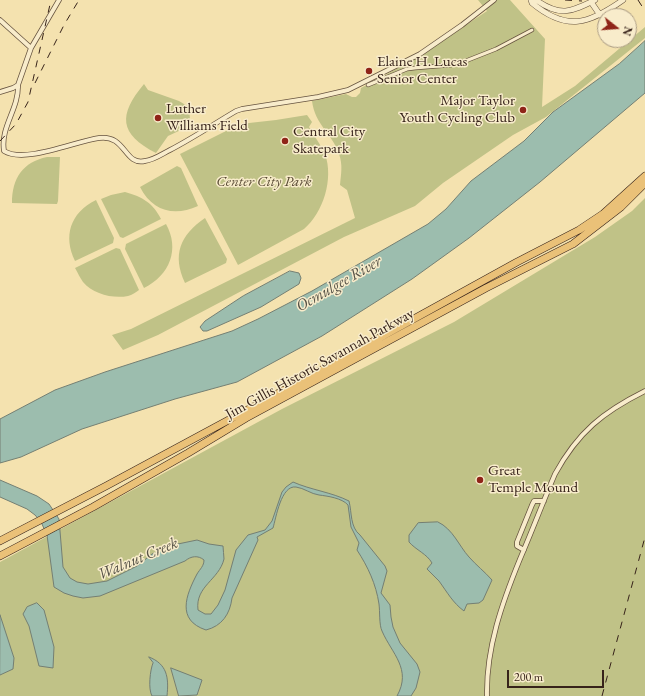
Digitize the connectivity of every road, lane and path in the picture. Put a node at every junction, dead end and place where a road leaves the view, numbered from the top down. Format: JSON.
{"nodes":[{"id":1,"x":59,"y":0,"type":"edge"},
{"id":2,"x":494,"y":0,"type":"edge"},
{"id":3,"x":531,"y":0,"type":"edge"},
{"id":4,"x":536,"y":0,"type":"edge"},
{"id":5,"x":623,"y":0,"type":"edge"},
{"id":6,"x":593,"y":1,"type":"edge"},
{"id":7,"x":610,"y":8,"type":"edge"},
{"id":8,"x":597,"y":16,"type":"edge"},
{"id":9,"x":0,"y":20,"type":"edge"},
{"id":10,"x":532,"y":30,"type":"dead end"},
{"id":11,"x":31,"y":48,"type":"junction"},
{"id":12,"x":18,"y":85,"type":"junction"},
{"id":13,"x":368,"y":86,"type":"dead end"},
{"id":14,"x":0,"y":92,"type":"edge"},
{"id":15,"x":645,"y":176,"type":"edge"},
{"id":16,"x":645,"y":184,"type":"edge"},
{"id":17,"x":645,"y":190,"type":"edge"},
{"id":18,"x":620,"y":207,"type":"junction"},
{"id":19,"x":645,"y":391,"type":"edge"},
{"id":20,"x":544,"y":501,"type":"junction"},
{"id":21,"x":0,"y":541,"type":"edge"},
{"id":22,"x":524,"y":550,"type":"junction"},
{"id":23,"x":0,"y":556,"type":"edge"},
{"id":24,"x":487,"y":696,"type":"edge"}],
"edges":[{"from":1,"to":11,"type":"street"},
{"from":2,"to":12,"type":"street"},
{"from":3,"to":8,"type":"street"},
{"from":4,"to":6,"type":"street"},
{"from":5,"to":7,"type":"street"},
{"from":9,"to":11,"type":"street"},
{"from":10,"to":13,"type":"street"},
{"from":11,"to":12,"type":"street"},
{"from":12,"to":14,"type":"street"},
{"from":15,"to":21,"type":"highway","name":"Jim Gillis Historic Savannah Parkway"},
{"from":16,"to":18,"type":"highway","name":"Jim Gillis Historic Savannah Parkway"},
{"from":17,"to":18,"type":"highway"},
{"from":18,"to":23,"type":"highway","name":"Jim Gillis Historic Savannah Parkway"},
{"from":19,"to":20,"type":"street"},
{"from":20,"to":22,"type":"street"},
{"from":20,"to":22,"type":"street"},
{"from":22,"to":24,"type":"street"}]}
